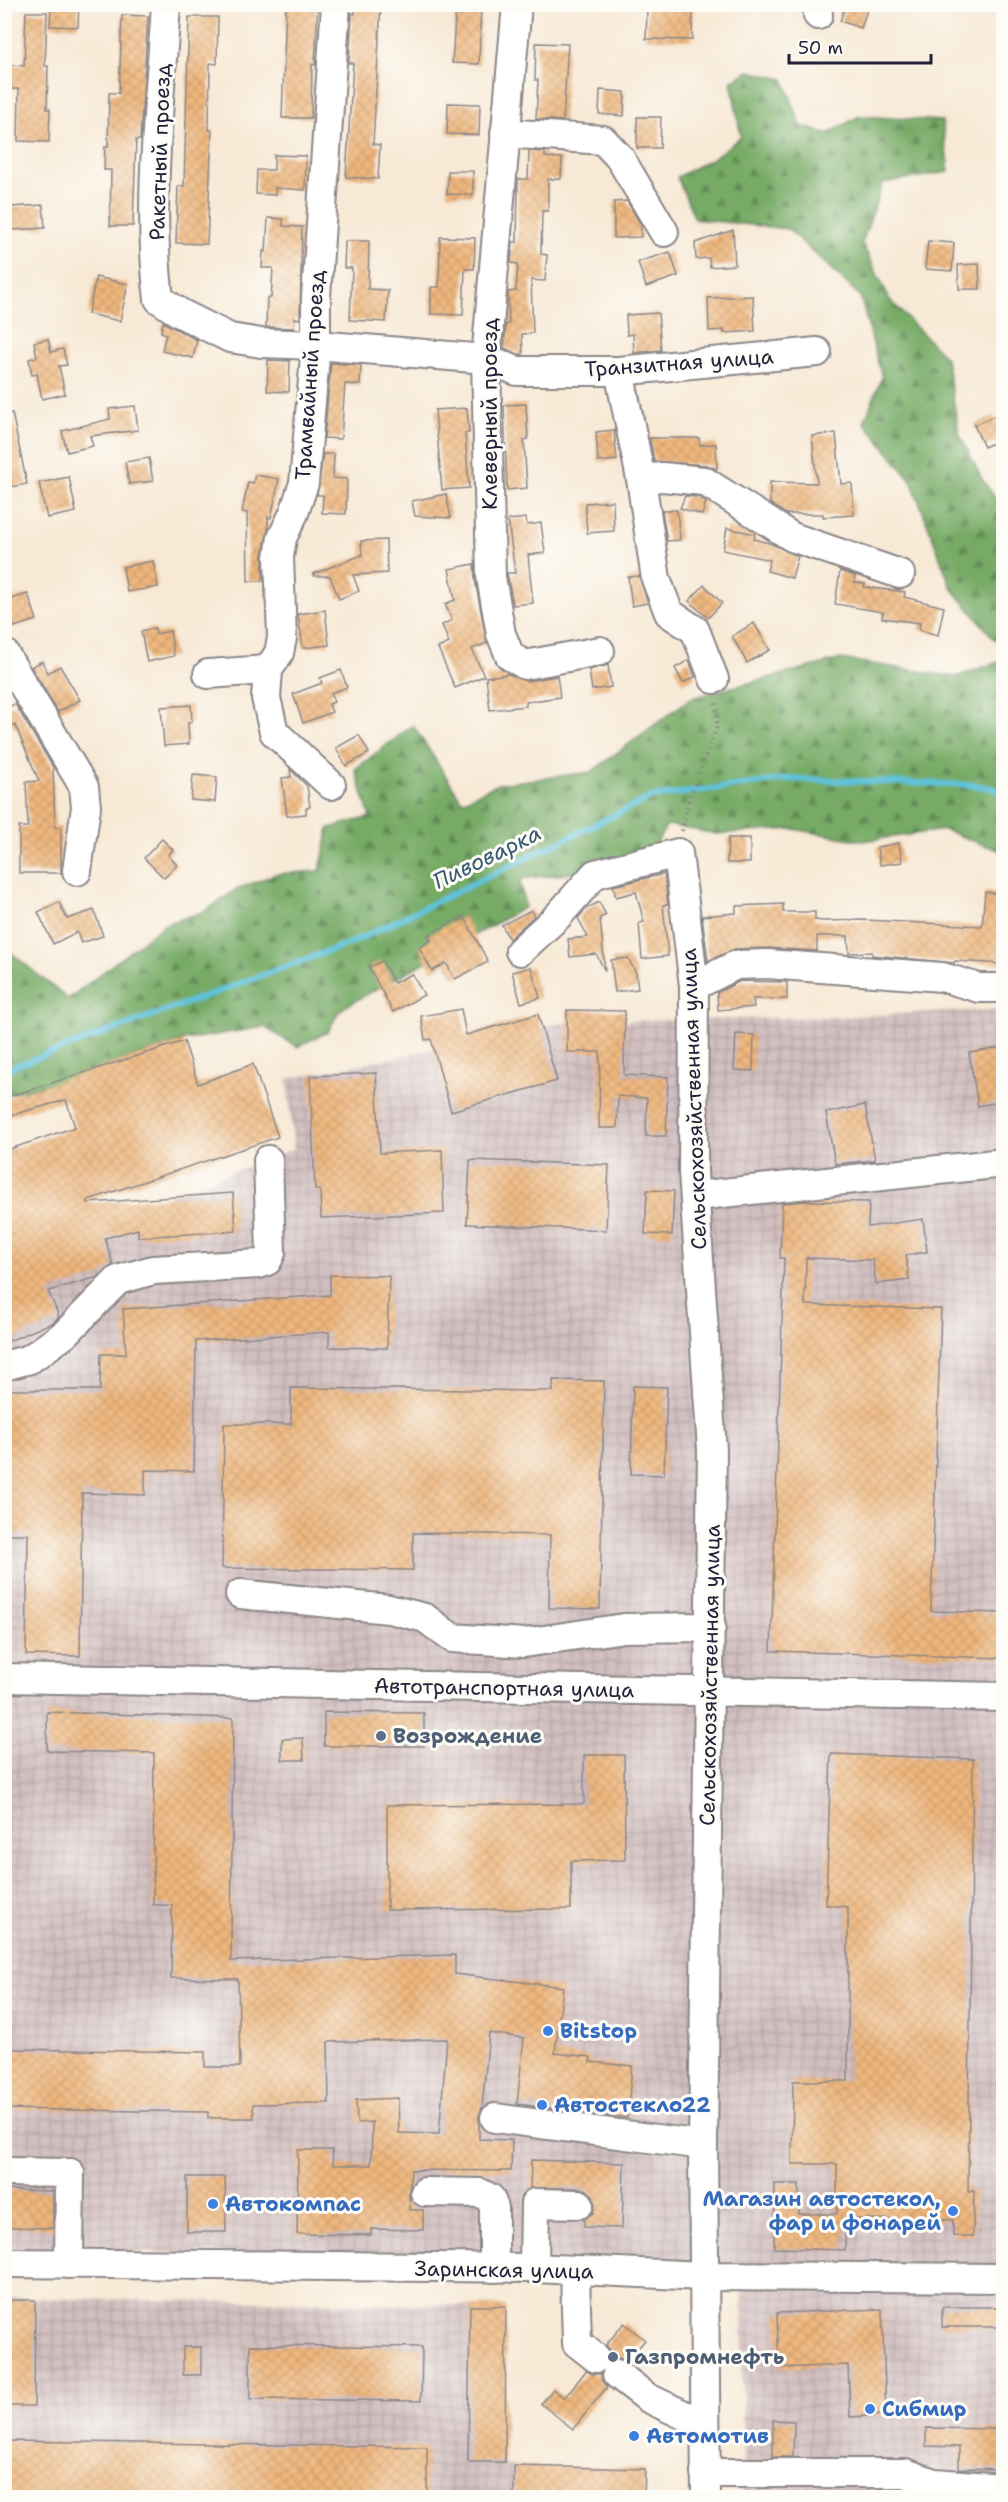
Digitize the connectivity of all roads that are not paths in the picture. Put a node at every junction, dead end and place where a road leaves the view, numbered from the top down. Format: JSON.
{"nodes":[{"id":1,"x":166,"y":4,"type":"edge"},
{"id":2,"x":336,"y":4,"type":"edge"},
{"id":3,"x":517,"y":4,"type":"edge"},
{"id":4,"x":505,"y":133,"type":"junction"},
{"id":5,"x":664,"y":232,"type":"dead end"},
{"id":6,"x":159,"y":300,"type":"joint"},
{"id":7,"x":316,"y":345,"type":"junction"},
{"id":8,"x":817,"y":352,"type":"dead end"},
{"id":9,"x":486,"y":359,"type":"junction"},
{"id":10,"x":620,"y":371,"type":"junction"},
{"id":11,"x":640,"y":478,"type":"junction"},
{"id":12,"x":900,"y":573,"type":"dead end"},
{"id":13,"x":600,"y":651,"type":"dead end"},
{"id":14,"x":4,"y":653,"type":"edge"},
{"id":15,"x":268,"y":670,"type":"junction"},
{"id":16,"x":208,"y":674,"type":"dead end"},
{"id":17,"x":714,"y":679,"type":"dead end"},
{"id":18,"x":331,"y":785,"type":"dead end"},
{"id":19,"x":77,"y":871,"type":"dead end"},
{"id":20,"x":520,"y":951,"type":"dead end"},
{"id":21,"x":694,"y":986,"type":"junction"},
{"id":22,"x":1004,"y":988,"type":"edge"},
{"id":23,"x":268,"y":1160,"type":"dead end"},
{"id":24,"x":1004,"y":1163,"type":"edge"},
{"id":25,"x":695,"y":1196,"type":"junction"},
{"id":26,"x":4,"y":1366,"type":"edge"},
{"id":27,"x":240,"y":1594,"type":"dead end"},
{"id":28,"x":711,"y":1627,"type":"junction"},
{"id":29,"x":4,"y":1678,"type":"edge"},
{"id":30,"x":710,"y":1692,"type":"junction"},
{"id":31,"x":1004,"y":1697,"type":"edge"},
{"id":32,"x":495,"y":2118,"type":"dead end"},
{"id":33,"x":703,"y":2145,"type":"junction"},
{"id":34,"x":4,"y":2172,"type":"edge"},
{"id":35,"x":425,"y":2192,"type":"dead end"},
{"id":36,"x":579,"y":2204,"type":"dead end"},
{"id":37,"x":4,"y":2263,"type":"edge"},
{"id":38,"x":69,"y":2264,"type":"junction"},
{"id":39,"x":494,"y":2268,"type":"junction"},
{"id":40,"x":534,"y":2268,"type":"junction"},
{"id":41,"x":575,"y":2272,"type":"junction"},
{"id":42,"x":704,"y":2276,"type":"junction"},
{"id":43,"x":1004,"y":2278,"type":"edge"},
{"id":44,"x":705,"y":2425,"type":"junction"},
{"id":45,"x":706,"y":2485,"type":"edge"},
{"id":46,"x":1004,"y":2488,"type":"edge"}],
"edges":[{"from":1,"to":6,"type":"street","name":"Ракетный проезд"},
{"from":2,"to":7,"type":"street","name":"Трамвайный проезд"},
{"from":3,"to":4,"type":"street","name":"Клеверный проезд"},
{"from":4,"to":5,"type":"street"},
{"from":4,"to":9,"type":"street","name":"Клеверный проезд"},
{"from":6,"to":7,"type":"street","name":"Транзитная улица"},
{"from":7,"to":9,"type":"street","name":"Транзитная улица"},
{"from":7,"to":15,"type":"street","name":"Трамвайный проезд"},
{"from":8,"to":10,"type":"street","name":"Транзитная улица"},
{"from":9,"to":10,"type":"street","name":"Транзитная улица"},
{"from":9,"to":13,"type":"street","name":"Клеверный проезд"},
{"from":10,"to":11,"type":"street"},
{"from":11,"to":12,"type":"street"},
{"from":11,"to":17,"type":"street"},
{"from":14,"to":19,"type":"street"},
{"from":15,"to":16,"type":"street"},
{"from":15,"to":18,"type":"street","name":"Трамвайный проезд"},
{"from":20,"to":21,"type":"street","name":"Сельскохозяйственная улица"},
{"from":21,"to":22,"type":"street"},
{"from":21,"to":25,"type":"street","name":"Сельскохозяйственная улица"},
{"from":23,"to":26,"type":"street"},
{"from":24,"to":25,"type":"street"},
{"from":25,"to":28,"type":"street","name":"Сельскохозяйственная улица"},
{"from":27,"to":28,"type":"street"},
{"from":28,"to":30,"type":"street","name":"Сельскохозяйственная улица"},
{"from":29,"to":30,"type":"street","name":"Автотранспортная улица"},
{"from":30,"to":31,"type":"street","name":"Автотранспортная улица"},
{"from":30,"to":33,"type":"street","name":"Сельскохозяйственная улица"},
{"from":32,"to":33,"type":"street"},
{"from":33,"to":42,"type":"street","name":"Сельскохозяйственная улица"},
{"from":34,"to":38,"type":"street"},
{"from":35,"to":39,"type":"street"},
{"from":36,"to":40,"type":"street"},
{"from":37,"to":38,"type":"street","name":"Заринская улица"},
{"from":38,"to":39,"type":"street","name":"Заринская улица"},
{"from":39,"to":40,"type":"street","name":"Заринская улица"},
{"from":40,"to":41,"type":"street","name":"Заринская улица"},
{"from":41,"to":42,"type":"street","name":"Заринская улица"},
{"from":41,"to":44,"type":"street"},
{"from":42,"to":43,"type":"street","name":"Заринская улица"},
{"from":42,"to":44,"type":"street","name":"Сельскохозяйственная улица"},
{"from":44,"to":45,"type":"street","name":"Сельскохозяйственная улица"},
{"from":45,"to":46,"type":"street"}]}
